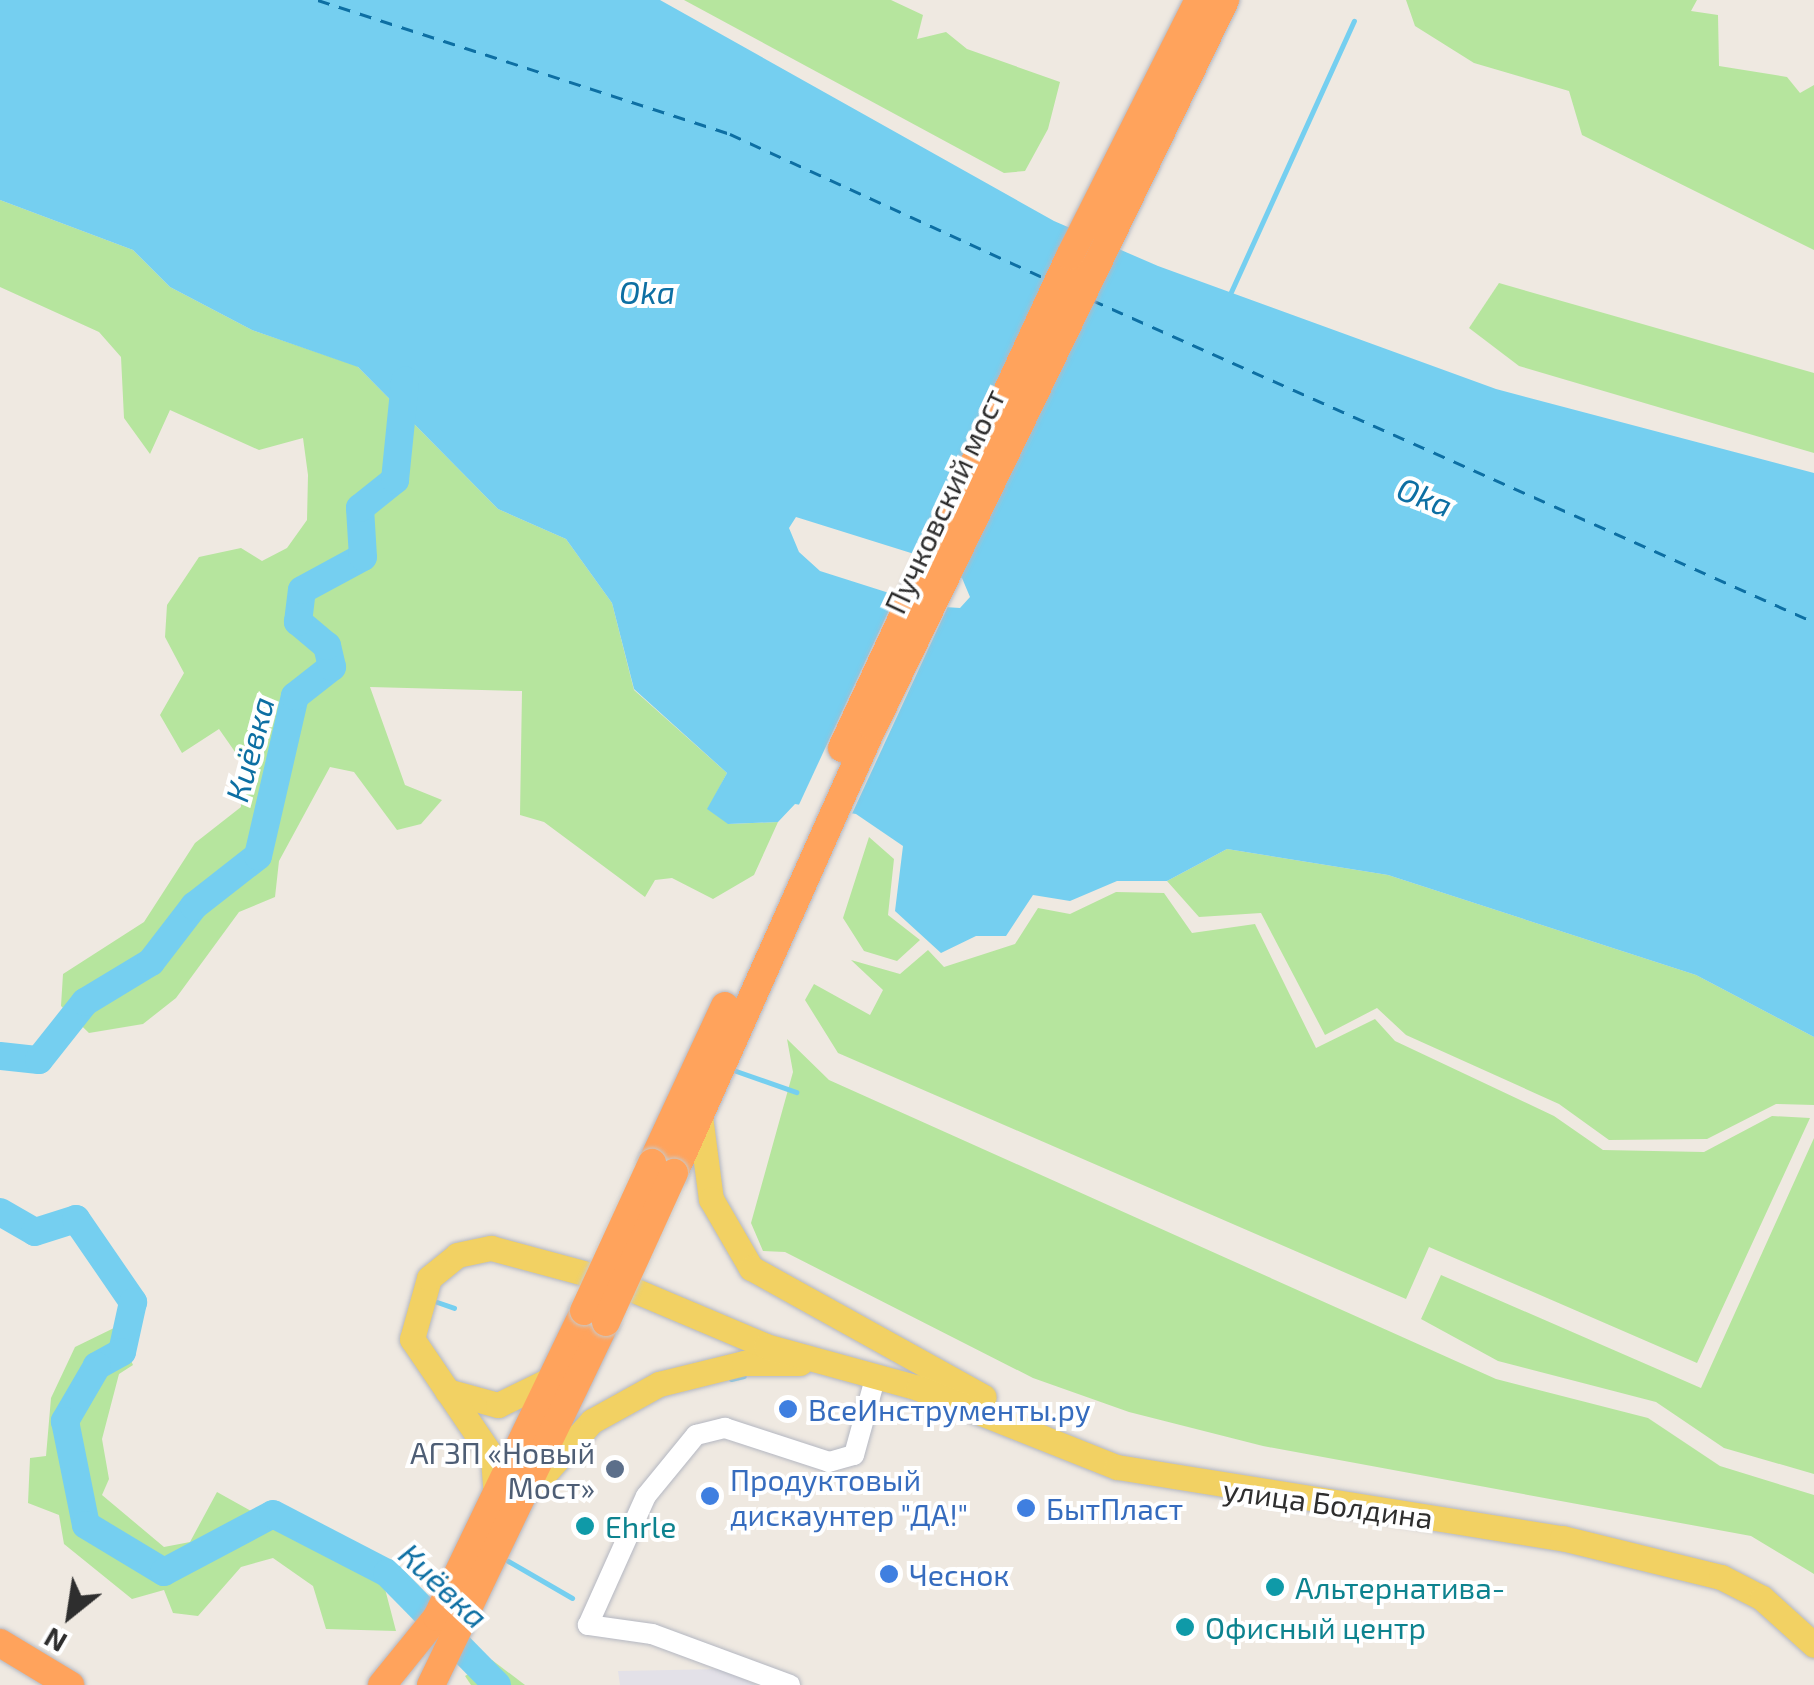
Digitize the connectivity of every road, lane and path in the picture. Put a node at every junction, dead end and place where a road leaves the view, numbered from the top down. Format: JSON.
{"nodes":[{"id":1,"x":1200,"y":0,"type":"edge"},
{"id":2,"x":1225,"y":0,"type":"edge"},
{"id":3,"x":724,"y":1032,"type":"junction"},
{"id":4,"x":700,"y":1116,"type":"junction"},
{"id":5,"x":663,"y":1168,"type":"junction"},
{"id":6,"x":595,"y":1316,"type":"junction"},
{"id":7,"x":833,"y":1363,"type":"junction"},
{"id":8,"x":876,"y":1375,"type":"junction"},
{"id":9,"x":553,"y":1378,"type":"junction"},
{"id":10,"x":438,"y":1388,"type":"junction"},
{"id":11,"x":1060,"y":1443,"type":"junction"},
{"id":12,"x":506,"y":1502,"type":"junction"},
{"id":13,"x":0,"y":1643,"type":"edge"},
{"id":14,"x":1814,"y":1645,"type":"edge"},
{"id":15,"x":70,"y":1685,"type":"edge"},
{"id":16,"x":382,"y":1685,"type":"edge"},
{"id":17,"x":431,"y":1685,"type":"edge"},
{"id":18,"x":790,"y":1685,"type":"edge"}],
"edges":[{"from":1,"to":3,"type":"highway","name":"Пучковский мост"},
{"from":2,"to":3,"type":"highway","name":"Пучковский мост"},
{"from":3,"to":4,"type":"highway"},
{"from":3,"to":5,"type":"highway"},
{"from":4,"to":5,"type":"highway"},
{"from":4,"to":11,"type":"main road"},
{"from":5,"to":6,"type":"highway","bridge":true},
{"from":6,"to":9,"type":"highway"},
{"from":6,"to":12,"type":"highway"},
{"from":7,"to":8,"type":"main road","name":"улица Болдина"},
{"from":7,"to":10,"type":"main road"},
{"from":7,"to":12,"type":"main road"},
{"from":8,"to":11,"type":"main road","name":"улица Болдина"},
{"from":8,"to":18,"type":"street"},
{"from":9,"to":10,"type":"main road"},
{"from":9,"to":12,"type":"highway"},
{"from":10,"to":12,"type":"main road"},
{"from":11,"to":14,"type":"main road","name":"улица Болдина"},
{"from":12,"to":16,"type":"highway"},
{"from":12,"to":17,"type":"highway"},
{"from":13,"to":15,"type":"highway"}]}
